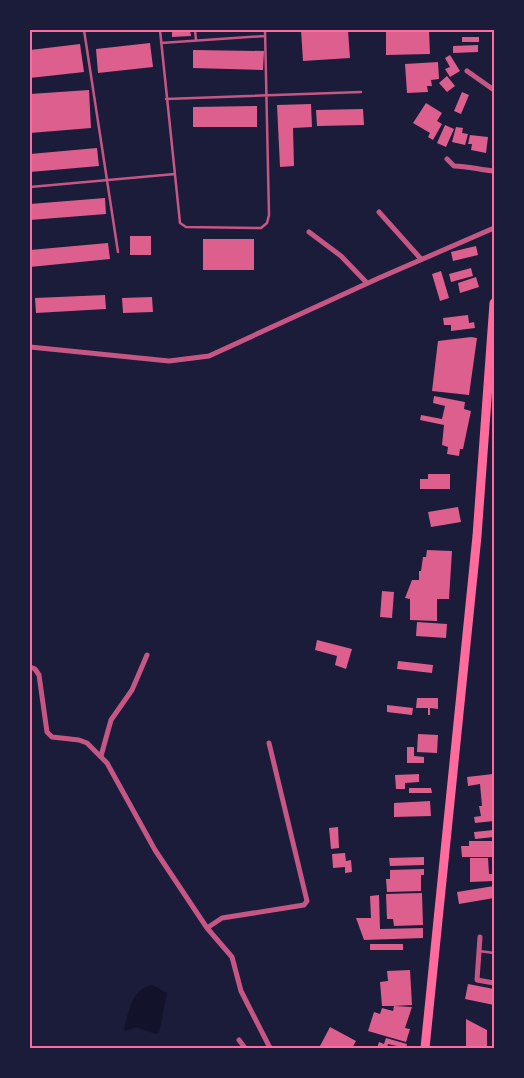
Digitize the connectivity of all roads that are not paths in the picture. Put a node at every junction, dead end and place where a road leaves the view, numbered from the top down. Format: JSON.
{"nodes":[{"id":1,"x":84,"y":30,"type":"edge"},
{"id":2,"x":160,"y":30,"type":"edge"},
{"id":3,"x":195,"y":30,"type":"edge"},
{"id":4,"x":265,"y":30,"type":"edge"},
{"id":5,"x":265,"y":36,"type":"junction"},
{"id":6,"x":196,"y":40,"type":"junction"},
{"id":7,"x":161,"y":43,"type":"junction"},
{"id":8,"x":467,"y":71,"type":"dead end"},
{"id":9,"x":494,"y":90,"type":"edge"},
{"id":10,"x":361,"y":92,"type":"dead end"},
{"id":11,"x":268,"y":97,"type":"junction"},
{"id":12,"x":166,"y":99,"type":"junction"},
{"id":13,"x":447,"y":159,"type":"dead end"},
{"id":14,"x":494,"y":171,"type":"edge"},
{"id":15,"x":175,"y":174,"type":"junction"},
{"id":16,"x":107,"y":180,"type":"junction"},
{"id":17,"x":30,"y":187,"type":"edge"},
{"id":18,"x":379,"y":212,"type":"dead end"},
{"id":19,"x":494,"y":228,"type":"edge"},
{"id":20,"x":309,"y":232,"type":"dead end"},
{"id":21,"x":118,"y":252,"type":"dead end"},
{"id":22,"x":421,"y":259,"type":"junction"},
{"id":23,"x":367,"y":283,"type":"junction"},
{"id":24,"x":494,"y":303,"type":"edge"},
{"id":25,"x":30,"y":347,"type":"edge"},
{"id":26,"x":490,"y":402,"type":"edge"},
{"id":27,"x":147,"y":655,"type":"dead end"},
{"id":28,"x":30,"y":667,"type":"edge"},
{"id":29,"x":269,"y":743,"type":"dead end"},
{"id":30,"x":101,"y":756,"type":"junction"},
{"id":31,"x":207,"y":928,"type":"junction"},
{"id":32,"x":480,"y":938,"type":"dead end"},
{"id":33,"x":480,"y":951,"type":"junction"},
{"id":34,"x":494,"y":953,"type":"edge"},
{"id":35,"x":494,"y":983,"type":"edge"},
{"id":36,"x":239,"y":1040,"type":"dead end"},
{"id":37,"x":245,"y":1048,"type":"edge"},
{"id":38,"x":270,"y":1048,"type":"edge"},
{"id":39,"x":425,"y":1048,"type":"edge"}],
"edges":[{"from":1,"to":16,"type":"lane"},
{"from":2,"to":7,"type":"lane"},
{"from":3,"to":6,"type":"lane"},
{"from":4,"to":5,"type":"lane"},
{"from":5,"to":6,"type":"lane"},
{"from":5,"to":11,"type":"lane"},
{"from":6,"to":7,"type":"lane"},
{"from":7,"to":12,"type":"lane"},
{"from":8,"to":9,"type":"street"},
{"from":10,"to":11,"type":"lane"},
{"from":11,"to":12,"type":"lane"},
{"from":11,"to":15,"type":"lane"},
{"from":12,"to":15,"type":"lane"},
{"from":13,"to":14,"type":"street"},
{"from":15,"to":16,"type":"lane"},
{"from":16,"to":17,"type":"lane"},
{"from":16,"to":21,"type":"lane"},
{"from":18,"to":22,"type":"street"},
{"from":19,"to":22,"type":"street"},
{"from":20,"to":23,"type":"street"},
{"from":22,"to":23,"type":"street"},
{"from":23,"to":25,"type":"street"},
{"from":24,"to":26,"type":"highway"},
{"from":26,"to":39,"type":"highway"},
{"from":27,"to":30,"type":"street"},
{"from":28,"to":30,"type":"street"},
{"from":29,"to":31,"type":"street"},
{"from":30,"to":31,"type":"street"},
{"from":31,"to":38,"type":"street"},
{"from":32,"to":33,"type":"street"},
{"from":33,"to":34,"type":"lane"},
{"from":33,"to":35,"type":"street"},
{"from":36,"to":37,"type":"street"}]}
